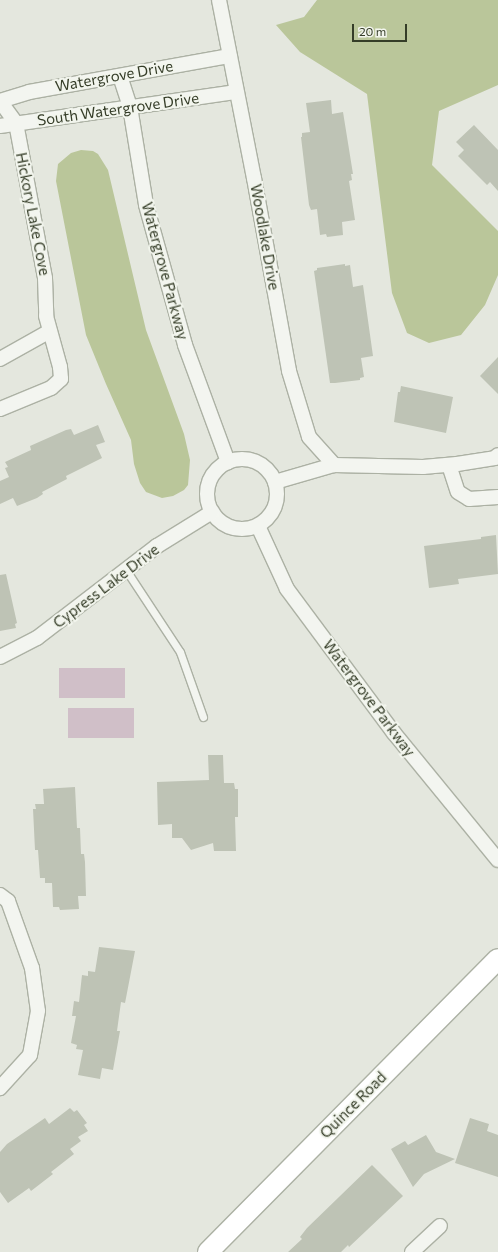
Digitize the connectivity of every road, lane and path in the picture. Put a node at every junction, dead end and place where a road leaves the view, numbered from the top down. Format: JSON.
{"nodes":[{"id":1,"x":219,"y":0,"type":"edge"},
{"id":2,"x":230,"y":56,"type":"junction"},
{"id":3,"x":120,"y":76,"type":"junction"},
{"id":4,"x":237,"y":92,"type":"junction"},
{"id":5,"x":0,"y":101,"type":"edge"},
{"id":6,"x":130,"y":107,"type":"junction"},
{"id":7,"x":16,"y":123,"type":"junction"},
{"id":8,"x":0,"y":126,"type":"edge"},
{"id":9,"x":50,"y":331,"type":"junction"},
{"id":10,"x":0,"y":359,"type":"edge"},
{"id":11,"x":0,"y":409,"type":"edge"},
{"id":12,"x":498,"y":455,"type":"edge"},
{"id":13,"x":228,"y":462,"type":"junction"},
{"id":14,"x":334,"y":465,"type":"junction"},
{"id":15,"x":450,"y":465,"type":"junction"},
{"id":16,"x":275,"y":482,"type":"junction"},
{"id":17,"x":498,"y":498,"type":"edge"},
{"id":18,"x":212,"y":512,"type":"junction"},
{"id":19,"x":258,"y":526,"type":"junction"},
{"id":20,"x":126,"y":570,"type":"junction"},
{"id":21,"x":0,"y":657,"type":"edge"},
{"id":22,"x":203,"y":717,"type":"dead end"},
{"id":23,"x":498,"y":860,"type":"edge"},
{"id":24,"x":0,"y":895,"type":"edge"},
{"id":25,"x":498,"y":959,"type":"edge"},
{"id":26,"x":0,"y":1088,"type":"edge"},
{"id":27,"x":440,"y":1226,"type":"dead end"},
{"id":28,"x":208,"y":1252,"type":"edge"},
{"id":29,"x":412,"y":1252,"type":"edge"}],
"edges":[{"from":1,"to":2,"type":"street","name":"Woodlake Drive"},
{"from":2,"to":3,"type":"street","name":"Watergrove Drive"},
{"from":2,"to":4,"type":"street","name":"Woodlake Drive"},
{"from":3,"to":5,"type":"street","name":"Watergrove Drive"},
{"from":3,"to":6,"type":"street","name":"Watergrove Parkway"},
{"from":4,"to":6,"type":"street","name":"South Watergrove Drive"},
{"from":4,"to":14,"type":"street","name":"Woodlake Drive"},
{"from":5,"to":7,"type":"street","name":"Hickory Lake Cove"},
{"from":6,"to":7,"type":"street","name":"South Watergrove Drive"},
{"from":6,"to":13,"type":"street","name":"Watergrove Parkway"},
{"from":7,"to":8,"type":"street","name":"South Watergrove Drive"},
{"from":7,"to":9,"type":"street","name":"Hickory Lake Cove"},
{"from":9,"to":10,"type":"street"},
{"from":9,"to":11,"type":"street","name":"Hickory Lake Cove"},
{"from":12,"to":15,"type":"street"},
{"from":13,"to":16,"type":"street"},
{"from":13,"to":18,"type":"street"},
{"from":14,"to":15,"type":"street"},
{"from":14,"to":16,"type":"street"},
{"from":15,"to":17,"type":"street"},
{"from":16,"to":19,"type":"street"},
{"from":18,"to":19,"type":"street"},
{"from":18,"to":20,"type":"street","name":"Cypress Lake Drive"},
{"from":19,"to":23,"type":"street","name":"Watergrove Parkway"},
{"from":20,"to":21,"type":"street","name":"Cypress Lake Drive"},
{"from":20,"to":22,"type":"lane"},
{"from":24,"to":26,"type":"street"},
{"from":25,"to":28,"type":"main road","name":"Quince Road"},
{"from":27,"to":29,"type":"street"}]}
